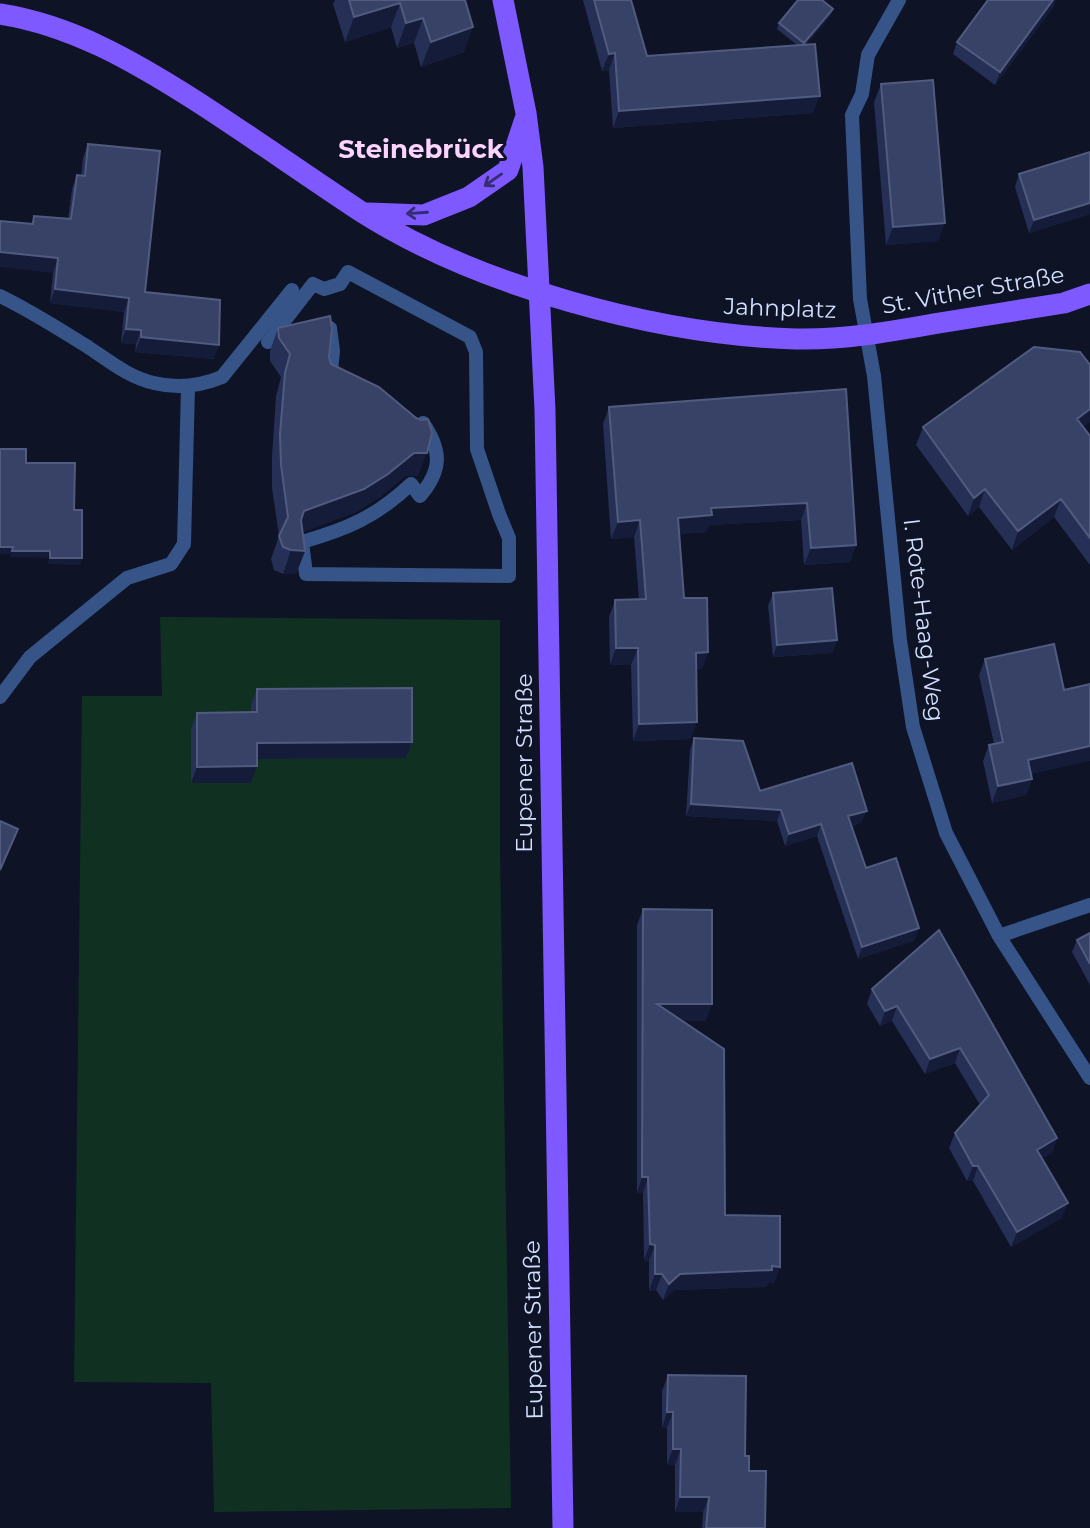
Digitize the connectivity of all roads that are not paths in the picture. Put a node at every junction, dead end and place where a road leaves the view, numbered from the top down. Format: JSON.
{"nodes":[{"id":1,"x":503,"y":0,"type":"edge"},
{"id":2,"x":899,"y":0,"type":"edge"},
{"id":3,"x":0,"y":14,"type":"edge"},
{"id":4,"x":526,"y":113,"type":"junction"},
{"id":5,"x":363,"y":213,"type":"junction"},
{"id":6,"x":292,"y":290,"type":"dead end"},
{"id":7,"x":540,"y":293,"type":"junction"},
{"id":8,"x":1090,"y":294,"type":"edge"},
{"id":9,"x":0,"y":296,"type":"edge"},
{"id":10,"x":400,"y":300,"type":"joint"},
{"id":11,"x":865,"y":335,"type":"junction"},
{"id":12,"x":188,"y":387,"type":"junction"},
{"id":13,"x":0,"y":696,"type":"edge"},
{"id":14,"x":1090,"y":905,"type":"edge"},
{"id":15,"x":999,"y":936,"type":"junction"},
{"id":16,"x":1090,"y":1077,"type":"edge"},
{"id":17,"x":563,"y":1528,"type":"edge"}],
"edges":[{"from":1,"to":4,"type":"main road","name":"Eupener Straße"},
{"from":2,"to":11,"type":"street","name":"Jahnplatz"},
{"from":3,"to":5,"type":"main road","name":"Jahnplatz"},
{"from":4,"to":5,"type":"main road","one_way":true},
{"from":4,"to":7,"type":"main road","name":"Eupener Straße"},
{"from":5,"to":7,"type":"main road","name":"Jahnplatz"},
{"from":6,"to":12,"type":"street"},
{"from":7,"to":11,"type":"main road","name":"Jahnplatz"},
{"from":7,"to":17,"type":"main road","name":"Eupener Straße"},
{"from":8,"to":11,"type":"main road","name":"St. Vither Straße"},
{"from":9,"to":12,"type":"street"},
{"from":10,"to":10,"type":"street"},
{"from":11,"to":15,"type":"street","name":"I. Rote-Haag-Weg"},
{"from":12,"to":13,"type":"street"},
{"from":14,"to":15,"type":"street"},
{"from":15,"to":16,"type":"street","name":"I. Rote-Haag-Weg"}]}
